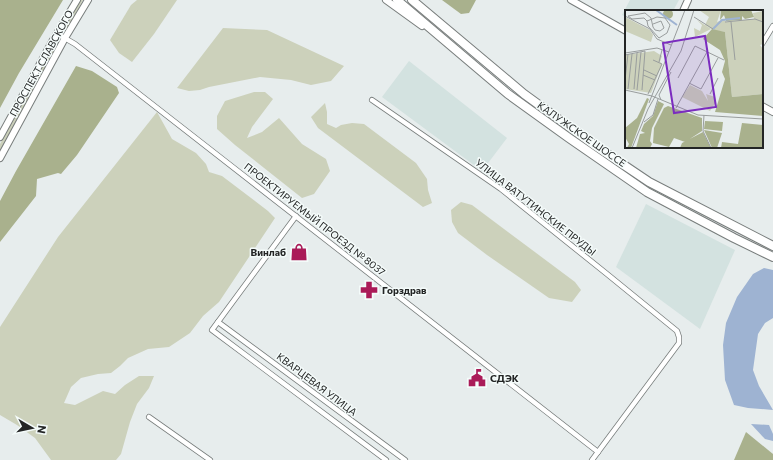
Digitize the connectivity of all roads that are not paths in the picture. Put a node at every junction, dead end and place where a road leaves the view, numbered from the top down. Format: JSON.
{"nodes":[{"id":1,"x":77,"y":0,"type":"edge"},
{"id":2,"x":88,"y":0,"type":"edge"},
{"id":3,"x":386,"y":0,"type":"edge"},
{"id":4,"x":397,"y":0,"type":"edge"},
{"id":5,"x":412,"y":0,"type":"edge"},
{"id":6,"x":571,"y":0,"type":"edge"},
{"id":7,"x":688,"y":0,"type":"edge"},
{"id":8,"x":684,"y":10,"type":"edge"},
{"id":9,"x":773,"y":26,"type":"edge"},
{"id":10,"x":625,"y":30,"type":"edge"},
{"id":11,"x":56,"y":33,"type":"junction"},
{"id":12,"x":65,"y":38,"type":"junction"},
{"id":13,"x":763,"y":42,"type":"edge"},
{"id":14,"x":447,"y":43,"type":"junction"},
{"id":15,"x":372,"y":100,"type":"dead end"},
{"id":16,"x":763,"y":107,"type":"edge"},
{"id":17,"x":773,"y":112,"type":"edge"},
{"id":18,"x":0,"y":137,"type":"edge"},
{"id":19,"x":0,"y":158,"type":"edge"},
{"id":20,"x":296,"y":216,"type":"junction"},
{"id":21,"x":773,"y":246,"type":"edge"},
{"id":22,"x":773,"y":257,"type":"edge"},
{"id":23,"x":218,"y":322,"type":"junction"},
{"id":24,"x":148,"y":417,"type":"dead end"},
{"id":25,"x":598,"y":452,"type":"junction"},
{"id":26,"x":210,"y":460,"type":"edge"},
{"id":27,"x":386,"y":460,"type":"edge"},
{"id":28,"x":405,"y":460,"type":"edge"},
{"id":29,"x":592,"y":460,"type":"edge"}],
"edges":[{"from":1,"to":11,"type":"main road","name":"ПРОСПЕКТ СЛАВСКОГО"},
{"from":2,"to":12,"type":"main road","name":"ПРОСПЕКТ СЛАВСКОГО"},
{"from":3,"to":14,"type":"main road"},
{"from":4,"to":14,"type":"highway","name":"КАЛУЖСКОЕ ШОССЕ"},
{"from":5,"to":21,"type":"highway","name":"КАЛУЖСКОЕ ШОССЕ"},
{"from":6,"to":10,"type":"main road"},
{"from":7,"to":8,"type":"main road"},
{"from":9,"to":13,"type":"street"},
{"from":11,"to":12,"type":"street","name":"ПРОЕКТИРУЕМЫЙ ПРОЕЗД № 8037"},
{"from":11,"to":18,"type":"main road","name":"ПРОСПЕКТ СЛАВСКОГО"},
{"from":12,"to":19,"type":"main road","name":"ПРОСПЕКТ СЛАВСКОГО"},
{"from":12,"to":20,"type":"street","name":"ПРОЕКТИРУЕМЫЙ ПРОЕЗД № 8037"},
{"from":14,"to":22,"type":"highway","name":"КАЛУЖСКОЕ ШОССЕ"},
{"from":15,"to":25,"type":"street","name":"УЛИЦА ВАТУТИНСКИЕ ПРУДЫ"},
{"from":16,"to":17,"type":"main road"},
{"from":20,"to":23,"type":"street"},
{"from":20,"to":25,"type":"street","name":"ПРОЕКТИРУЕМЫЙ ПРОЕЗД № 8037"},
{"from":23,"to":27,"type":"street","name":"КВАРЦЕВАЯ УЛИЦА"},
{"from":23,"to":28,"type":"street","name":"КВАРЦЕВАЯ УЛИЦА"},
{"from":24,"to":26,"type":"street"},
{"from":25,"to":29,"type":"street"}]}
